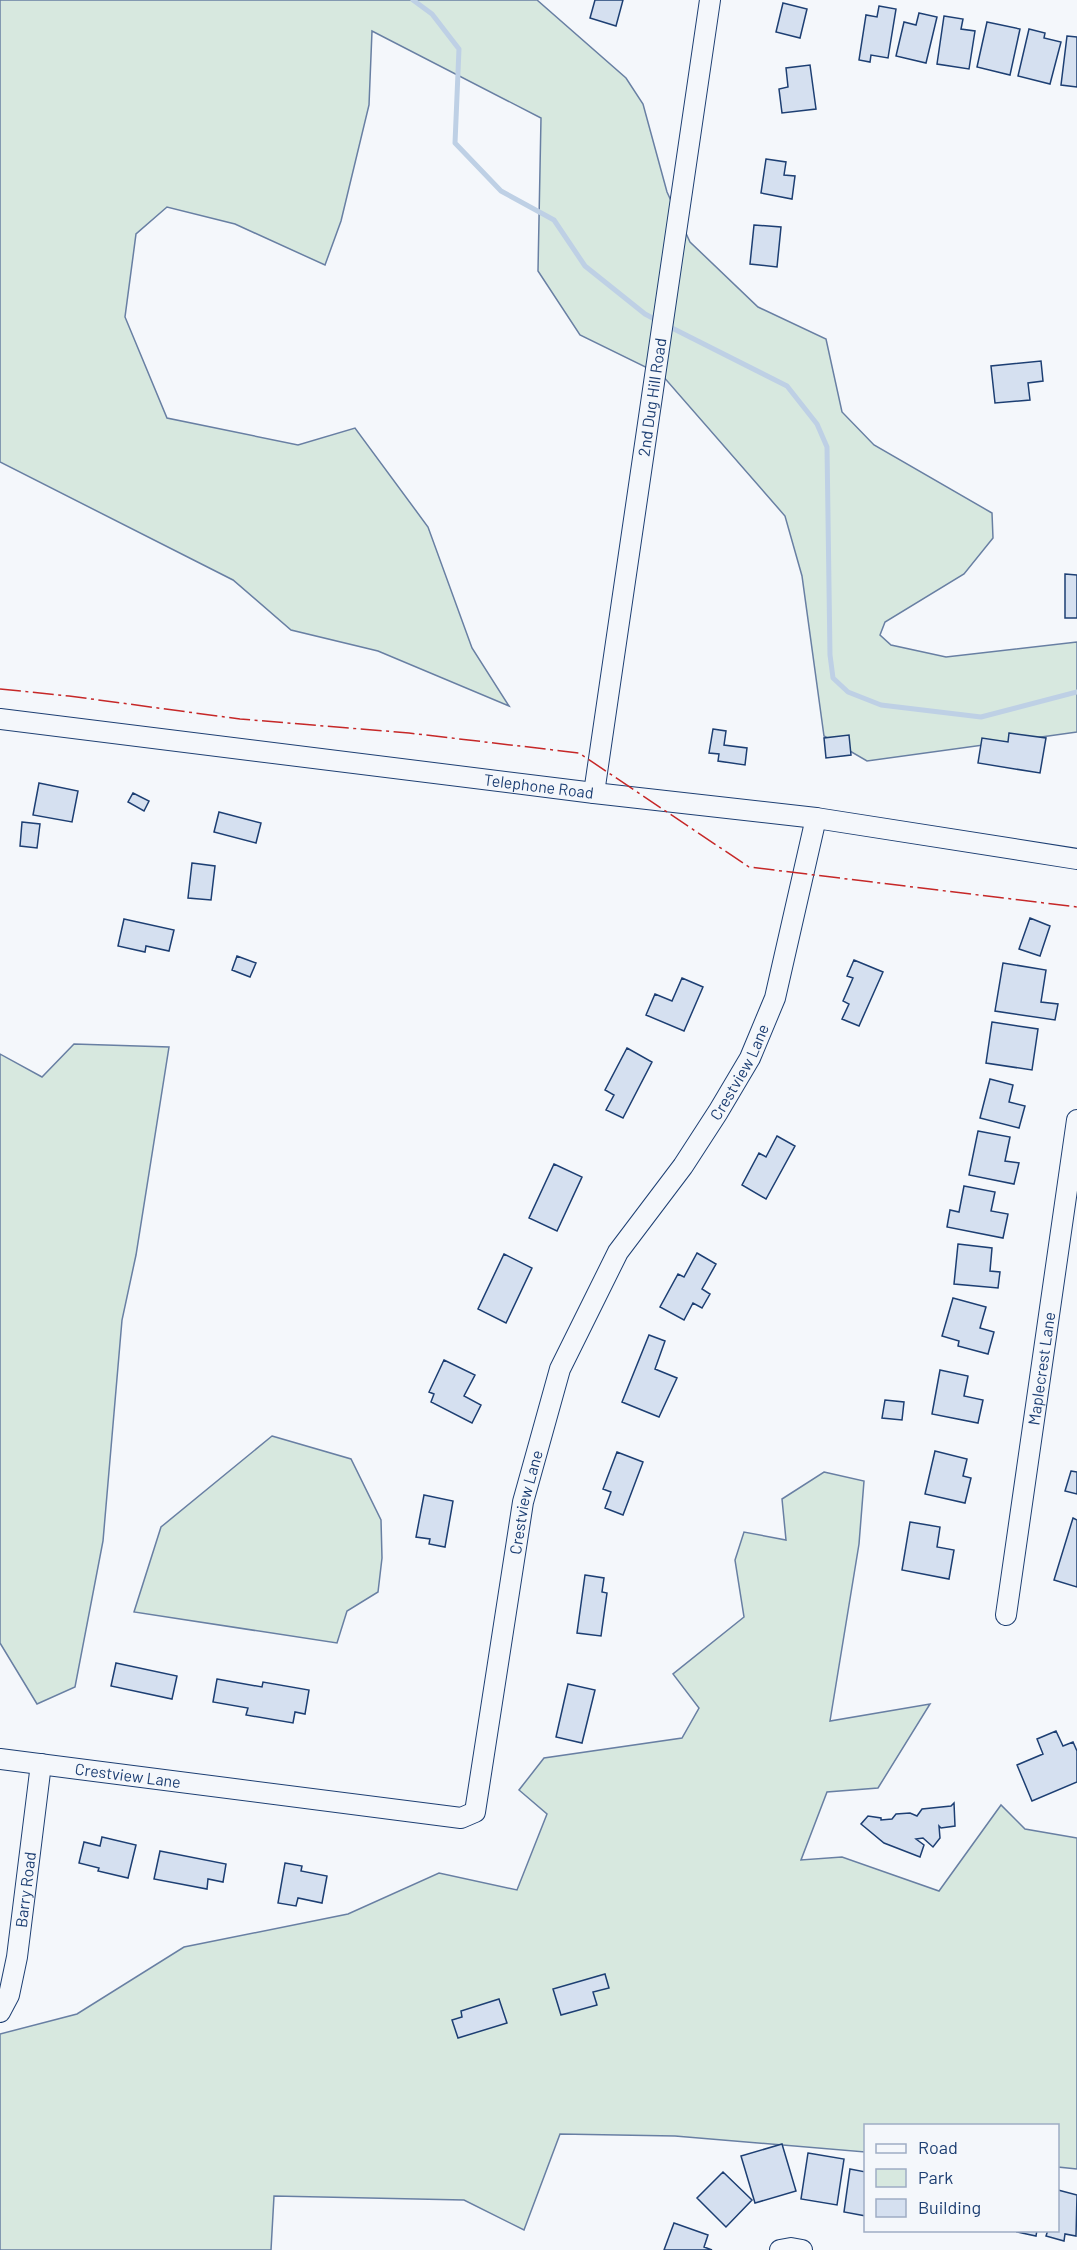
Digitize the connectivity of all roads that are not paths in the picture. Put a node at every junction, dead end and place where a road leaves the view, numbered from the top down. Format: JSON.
{"nodes":[{"id":1,"x":710,"y":0,"type":"edge"},
{"id":2,"x":0,"y":719,"type":"edge"},
{"id":3,"x":594,"y":794,"type":"junction"},
{"id":4,"x":816,"y":818,"type":"junction"},
{"id":5,"x":1077,"y":860,"type":"edge"},
{"id":6,"x":1077,"y":1120,"type":"edge"},
{"id":7,"x":1006,"y":1615,"type":"dead end"},
{"id":8,"x":0,"y":1759,"type":"edge"},
{"id":9,"x":41,"y":1764,"type":"junction"},
{"id":10,"x":0,"y":2012,"type":"edge"},
{"id":11,"x":780,"y":2250,"type":"edge"},
{"id":12,"x":802,"y":2250,"type":"edge"}],
"edges":[{"from":1,"to":3,"type":"street","name":"2nd Dug Hill Road"},
{"from":2,"to":3,"type":"street","name":"Telephone Road"},
{"from":3,"to":4,"type":"street","name":"Telephone Road"},
{"from":4,"to":5,"type":"street","name":"Telephone Road"},
{"from":4,"to":9,"type":"street","name":"Crestview Lane"},
{"from":6,"to":7,"type":"street","name":"Maplecrest Lane"},
{"from":8,"to":9,"type":"street"},
{"from":9,"to":10,"type":"street","name":"Barry Road"},
{"from":11,"to":12,"type":"street"}]}
